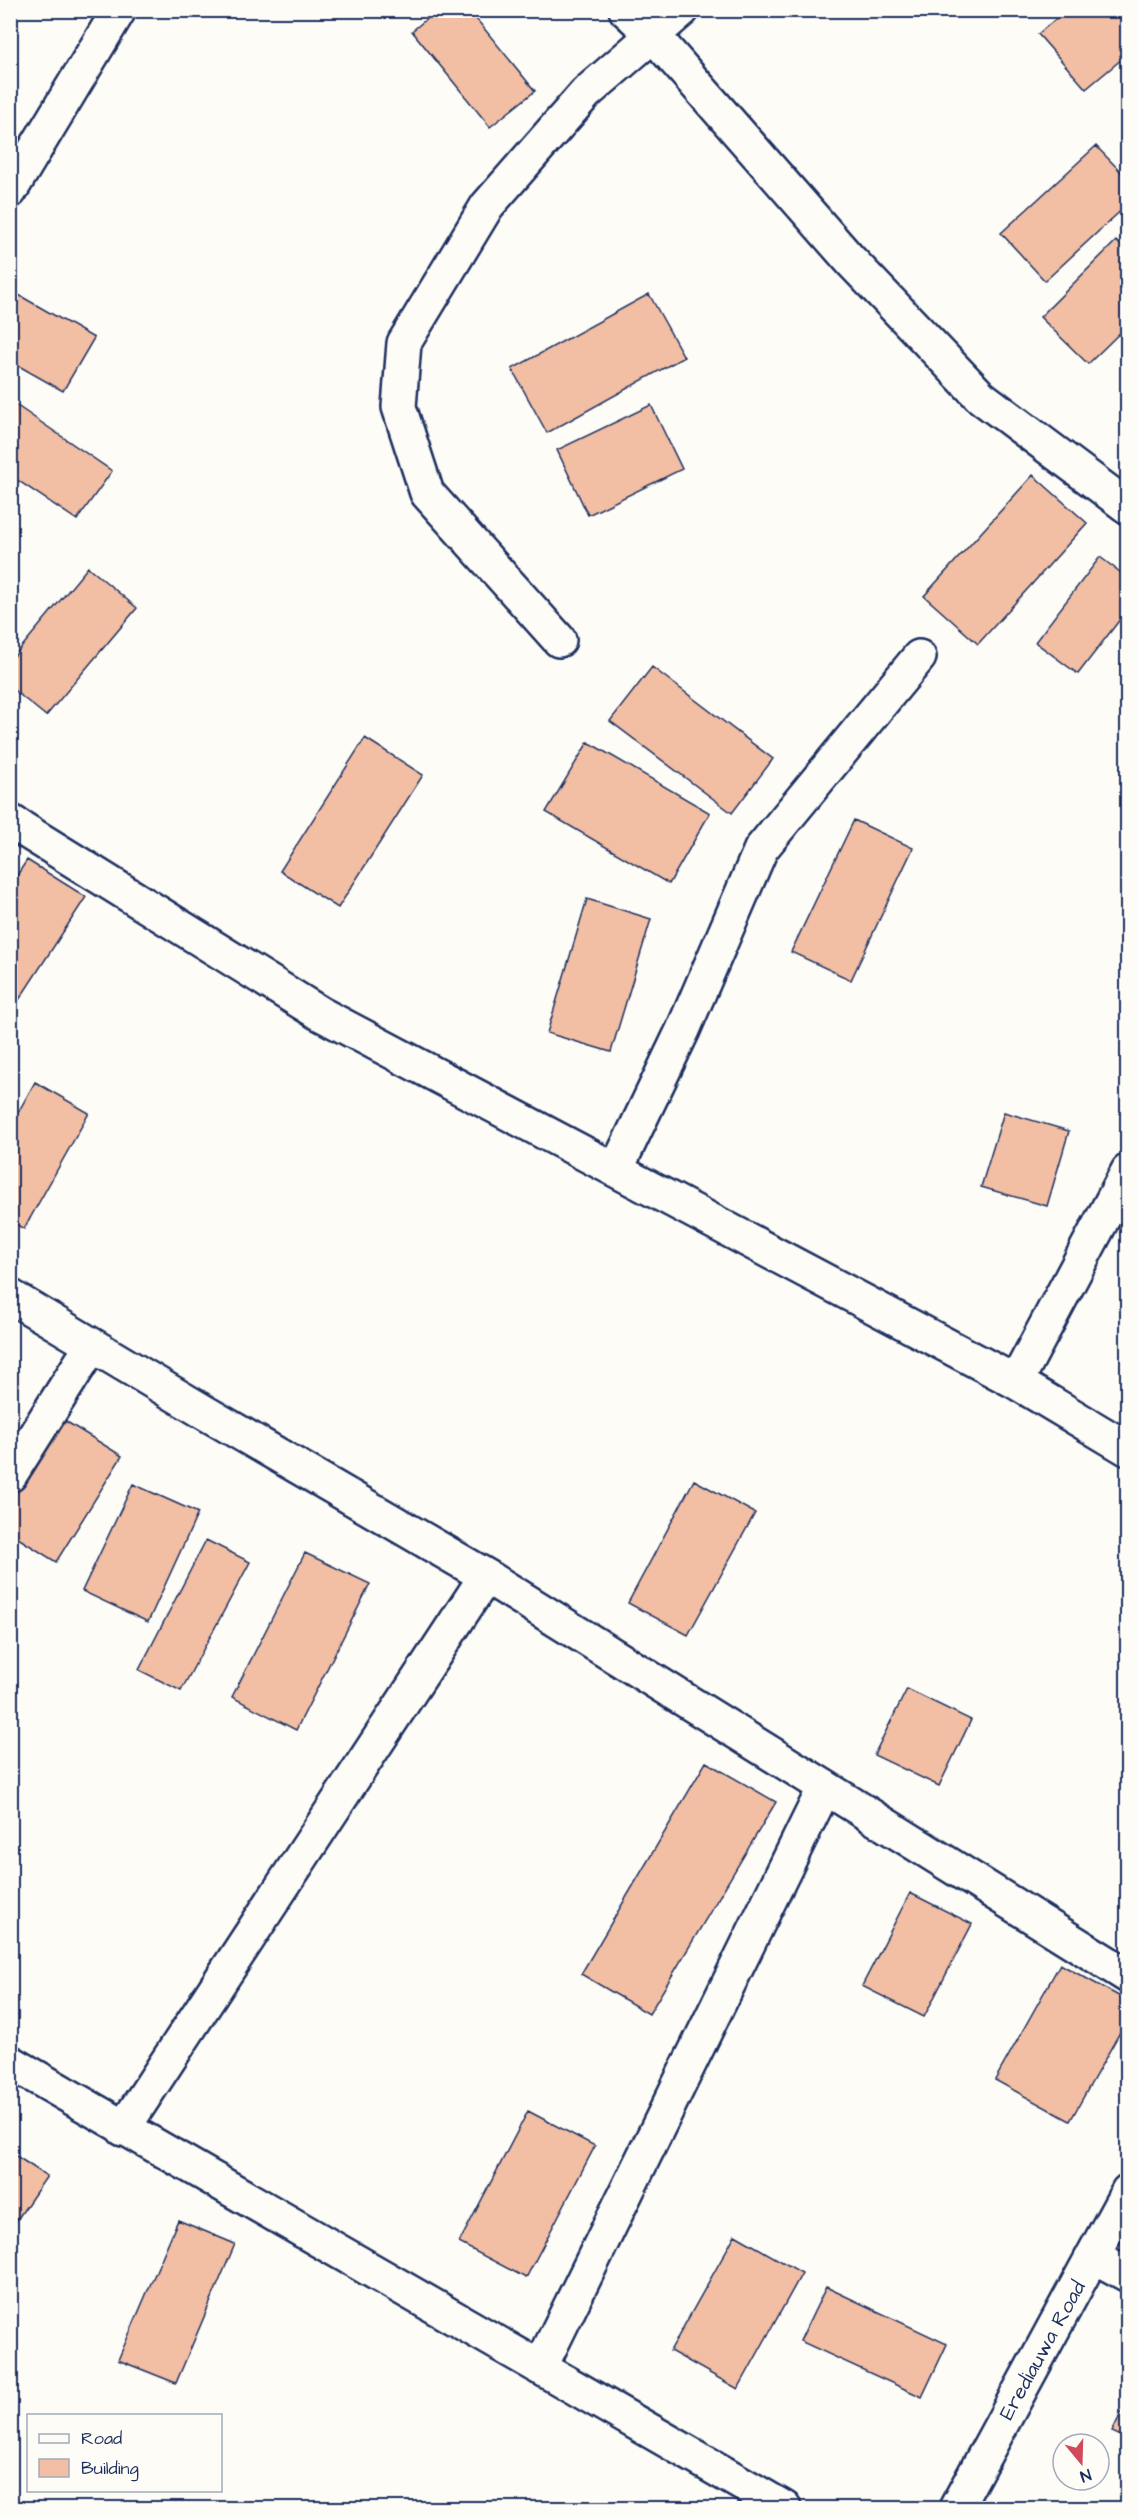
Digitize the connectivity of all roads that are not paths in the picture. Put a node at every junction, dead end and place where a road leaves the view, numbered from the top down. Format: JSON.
{"nodes":[{"id":1,"x":119,"y":10,"type":"edge"},
{"id":2,"x":626,"y":10,"type":"edge"},
{"id":3,"x":682,"y":10,"type":"edge"},
{"id":4,"x":653,"y":35,"type":"junction"},
{"id":5,"x":10,"y":191,"type":"edge"},
{"id":6,"x":1128,"y":507,"type":"edge"},
{"id":7,"x":559,"y":640,"type":"dead end"},
{"id":8,"x":919,"y":657,"type":"dead end"},
{"id":9,"x":10,"y":821,"type":"edge"},
{"id":10,"x":616,"y":1170,"type":"junction"},
{"id":11,"x":1128,"y":1171,"type":"edge"},
{"id":12,"x":10,"y":1296,"type":"edge"},
{"id":13,"x":92,"y":1345,"type":"junction"},
{"id":14,"x":1016,"y":1382,"type":"junction"},
{"id":15,"x":1128,"y":1449,"type":"edge"},
{"id":16,"x":10,"y":1475,"type":"edge"},
{"id":17,"x":486,"y":1576,"type":"junction"},
{"id":18,"x":825,"y":1787,"type":"junction"},
{"id":19,"x":1128,"y":1976,"type":"edge"},
{"id":20,"x":10,"y":2062,"type":"edge"},
{"id":21,"x":123,"y":2129,"type":"junction"},
{"id":22,"x":1128,"y":2191,"type":"edge"},
{"id":23,"x":1093,"y":2256,"type":"junction"},
{"id":24,"x":1128,"y":2275,"type":"edge"},
{"id":25,"x":540,"y":2368,"type":"junction"},
{"id":26,"x":784,"y":2508,"type":"edge"},
{"id":27,"x":956,"y":2508,"type":"edge"}],
"edges":[{"from":1,"to":5,"type":"street"},
{"from":2,"to":4,"type":"street"},
{"from":3,"to":4,"type":"street"},
{"from":4,"to":6,"type":"street"},
{"from":4,"to":7,"type":"street"},
{"from":8,"to":10,"type":"street"},
{"from":9,"to":10,"type":"street"},
{"from":10,"to":14,"type":"street"},
{"from":11,"to":14,"type":"street"},
{"from":12,"to":13,"type":"street"},
{"from":13,"to":16,"type":"street"},
{"from":13,"to":17,"type":"street"},
{"from":14,"to":15,"type":"street"},
{"from":17,"to":18,"type":"street"},
{"from":17,"to":21,"type":"street"},
{"from":18,"to":19,"type":"street"},
{"from":18,"to":25,"type":"street"},
{"from":20,"to":21,"type":"street"},
{"from":21,"to":25,"type":"street"},
{"from":22,"to":23,"type":"street","name":"Erediauwa Road"},
{"from":23,"to":24,"type":"street"},
{"from":23,"to":27,"type":"street","name":"Erediauwa Road"},
{"from":25,"to":26,"type":"street"}]}
